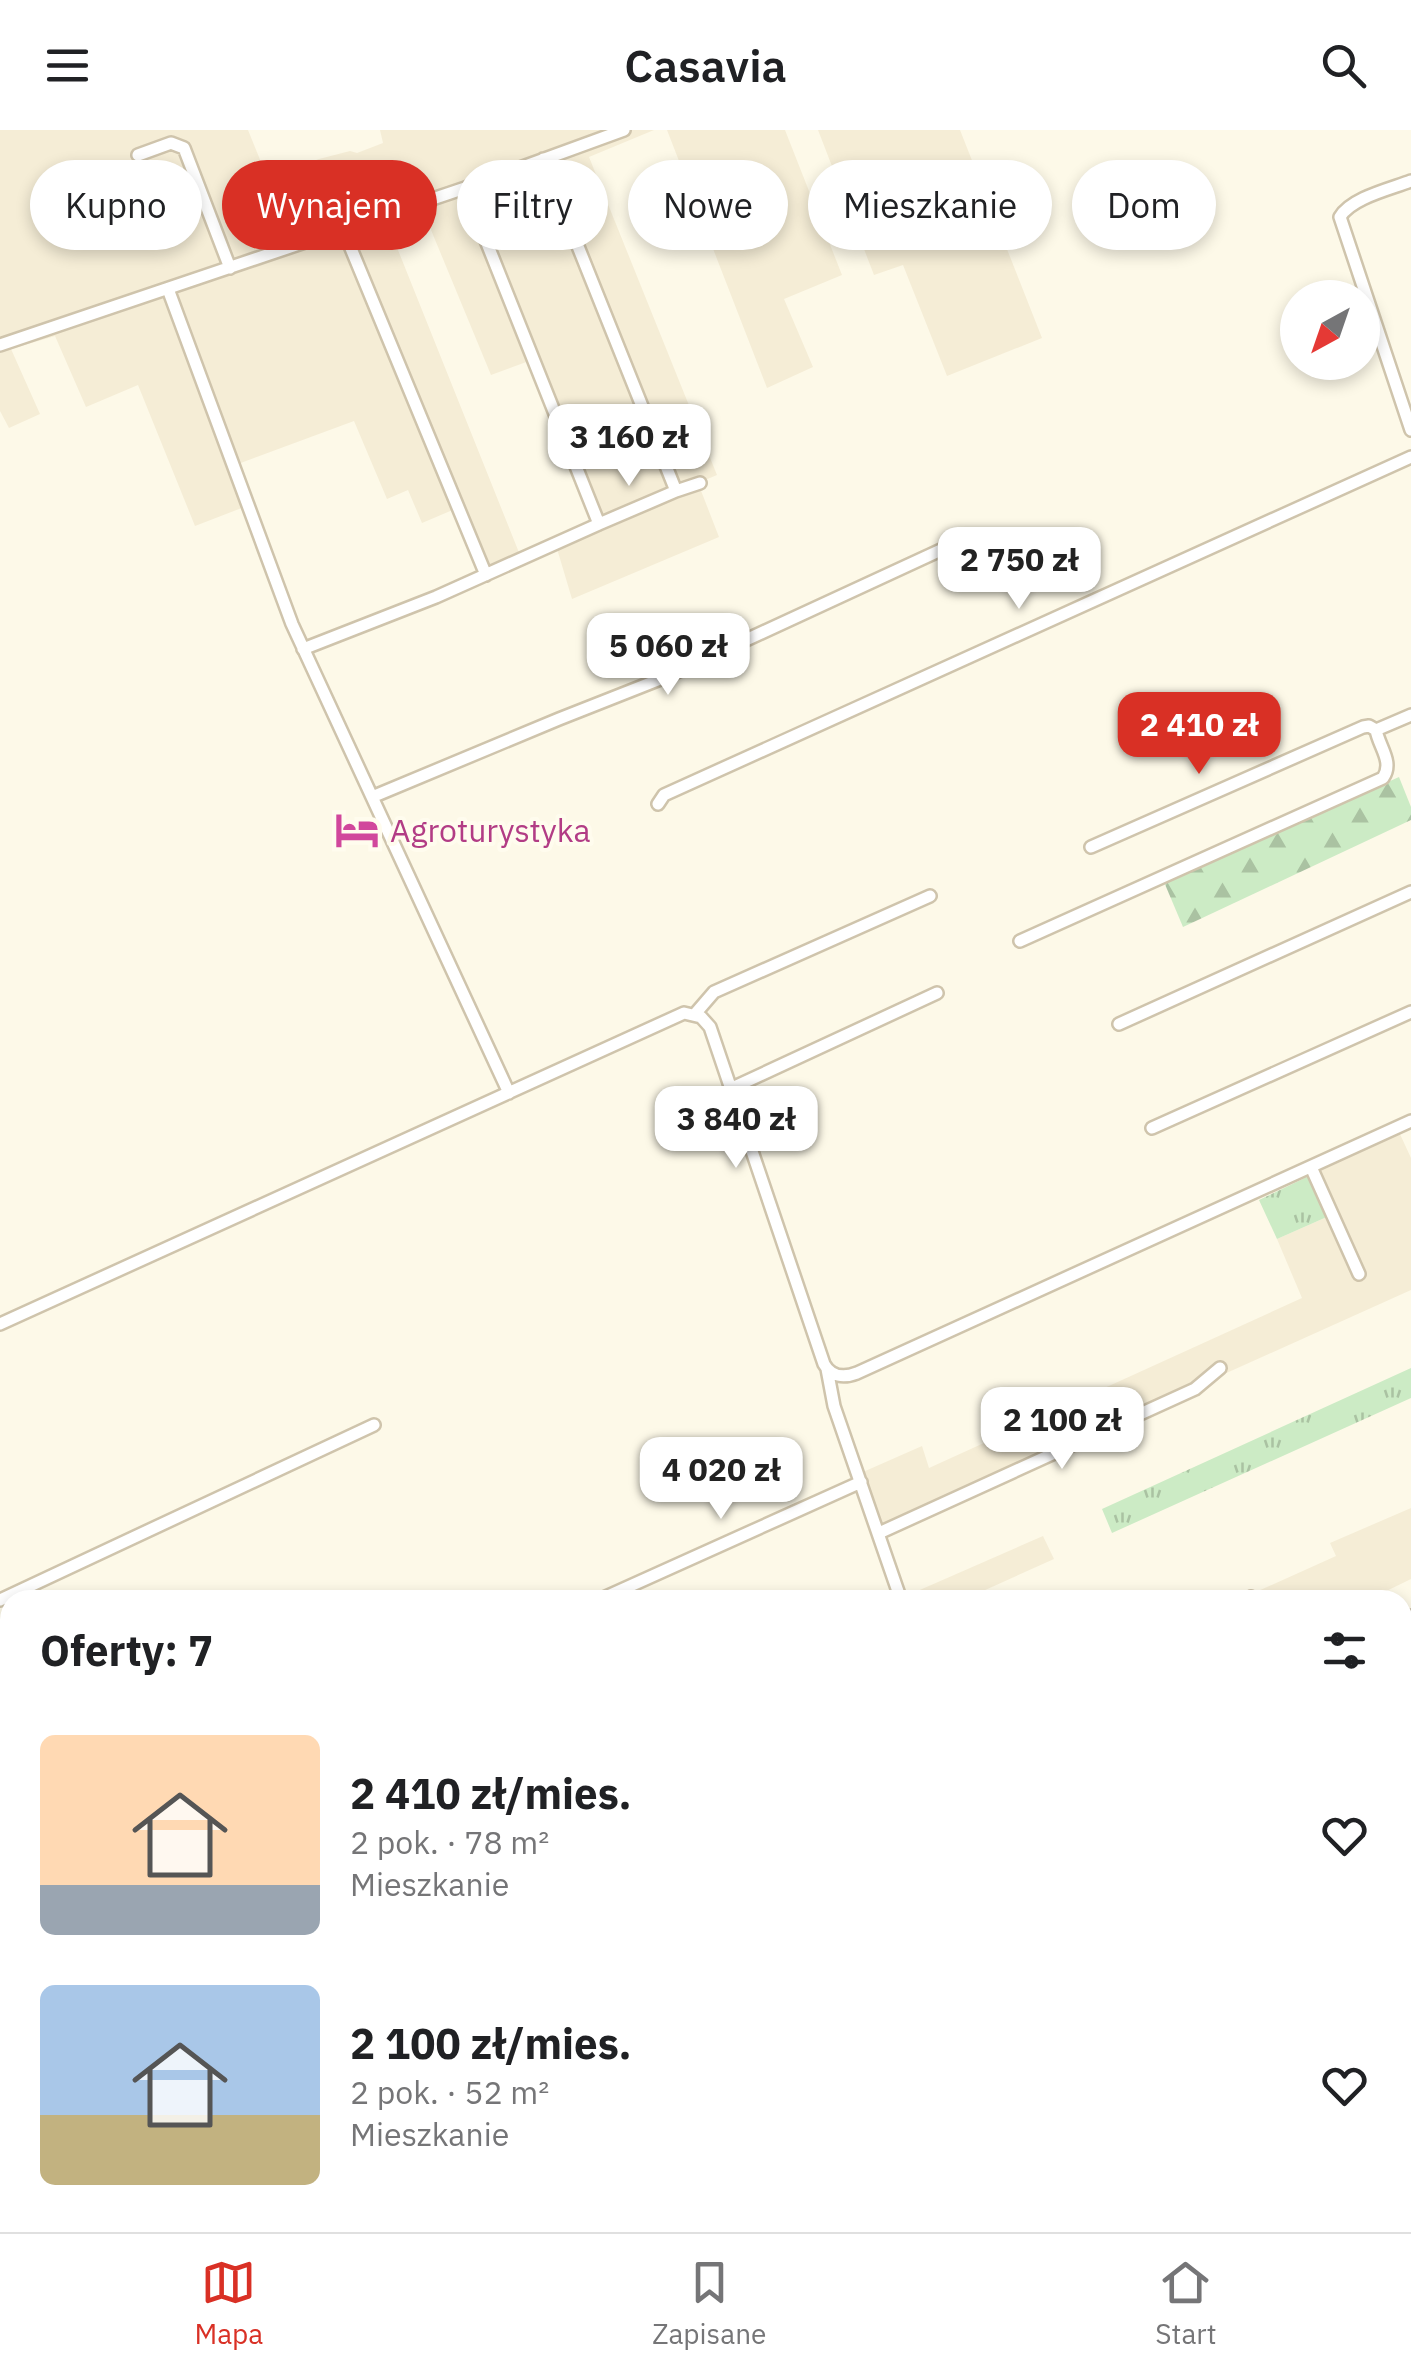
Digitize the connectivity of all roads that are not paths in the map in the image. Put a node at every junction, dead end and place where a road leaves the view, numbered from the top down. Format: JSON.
{"nodes":[{"id":1,"x":624,"y":130,"type":"edge"},
{"id":2,"x":138,"y":155,"type":"dead end"},
{"id":3,"x":543,"y":159,"type":"joint"},
{"id":4,"x":1411,"y":181,"type":"edge"},
{"id":5,"x":283,"y":250,"type":"edge"},
{"id":6,"x":353,"y":250,"type":"edge"},
{"id":7,"x":490,"y":250,"type":"edge"},
{"id":8,"x":230,"y":268,"type":"junction"},
{"id":9,"x":168,"y":289,"type":"junction"},
{"id":10,"x":0,"y":345,"type":"edge"},
{"id":11,"x":1411,"y":430,"type":"edge"},
{"id":12,"x":1411,"y":457,"type":"edge"},
{"id":13,"x":700,"y":483,"type":"dead end"},
{"id":14,"x":676,"y":491,"type":"junction"},
{"id":15,"x":599,"y":524,"type":"junction"},
{"id":16,"x":943,"y":549,"type":"dead end"},
{"id":17,"x":486,"y":575,"type":"junction"},
{"id":18,"x":303,"y":649,"type":"junction"},
{"id":19,"x":1411,"y":715,"type":"edge"},
{"id":20,"x":1376,"y":730,"type":"junction"},
{"id":21,"x":372,"y":797,"type":"junction"},
{"id":22,"x":658,"y":804,"type":"dead end"},
{"id":23,"x":1091,"y":847,"type":"dead end"},
{"id":24,"x":1411,"y":892,"type":"edge"},
{"id":25,"x":930,"y":896,"type":"dead end"},
{"id":26,"x":1020,"y":941,"type":"dead end"},
{"id":27,"x":937,"y":993,"type":"dead end"},
{"id":28,"x":1411,"y":1012,"type":"edge"},
{"id":29,"x":696,"y":1014,"type":"junction"},
{"id":30,"x":1119,"y":1024,"type":"dead end"},
{"id":31,"x":730,"y":1089,"type":"junction"},
{"id":32,"x":508,"y":1092,"type":"junction"},
{"id":33,"x":1411,"y":1122,"type":"edge"},
{"id":34,"x":1152,"y":1128,"type":"dead end"},
{"id":35,"x":1311,"y":1167,"type":"junction"},
{"id":36,"x":1359,"y":1274,"type":"dead end"},
{"id":37,"x":0,"y":1324,"type":"edge"},
{"id":38,"x":1220,"y":1368,"type":"dead end"},
{"id":39,"x":826,"y":1369,"type":"junction"},
{"id":40,"x":374,"y":1425,"type":"dead end"},
{"id":41,"x":861,"y":1482,"type":"junction"},
{"id":42,"x":879,"y":1533,"type":"junction"},
{"id":43,"x":21,"y":1590,"type":"edge"},
{"id":44,"x":621,"y":1590,"type":"edge"},
{"id":45,"x":897,"y":1590,"type":"edge"}],
"edges":[{"from":1,"to":3,"type":"street"},
{"from":2,"to":8,"type":"street"},
{"from":3,"to":14,"type":"street"},
{"from":4,"to":11,"type":"street"},
{"from":5,"to":8,"type":"street"},
{"from":6,"to":17,"type":"street"},
{"from":7,"to":15,"type":"street"},
{"from":8,"to":9,"type":"street"},
{"from":9,"to":10,"type":"street"},
{"from":9,"to":18,"type":"street"},
{"from":12,"to":22,"type":"street"},
{"from":13,"to":14,"type":"street"},
{"from":14,"to":15,"type":"street"},
{"from":15,"to":17,"type":"street"},
{"from":16,"to":21,"type":"street"},
{"from":17,"to":18,"type":"street"},
{"from":18,"to":21,"type":"street"},
{"from":19,"to":20,"type":"street"},
{"from":20,"to":23,"type":"street"},
{"from":20,"to":26,"type":"street"},
{"from":21,"to":32,"type":"street"},
{"from":24,"to":30,"type":"street"},
{"from":25,"to":29,"type":"street"},
{"from":27,"to":31,"type":"street"},
{"from":28,"to":34,"type":"street"},
{"from":29,"to":31,"type":"street"},
{"from":29,"to":32,"type":"street"},
{"from":31,"to":39,"type":"street"},
{"from":32,"to":37,"type":"street"},
{"from":33,"to":35,"type":"street"},
{"from":35,"to":36,"type":"street"},
{"from":35,"to":39,"type":"street"},
{"from":38,"to":42,"type":"street"},
{"from":39,"to":41,"type":"street"},
{"from":40,"to":43,"type":"street"},
{"from":41,"to":42,"type":"street"},
{"from":41,"to":44,"type":"street"},
{"from":42,"to":45,"type":"street"}]}
